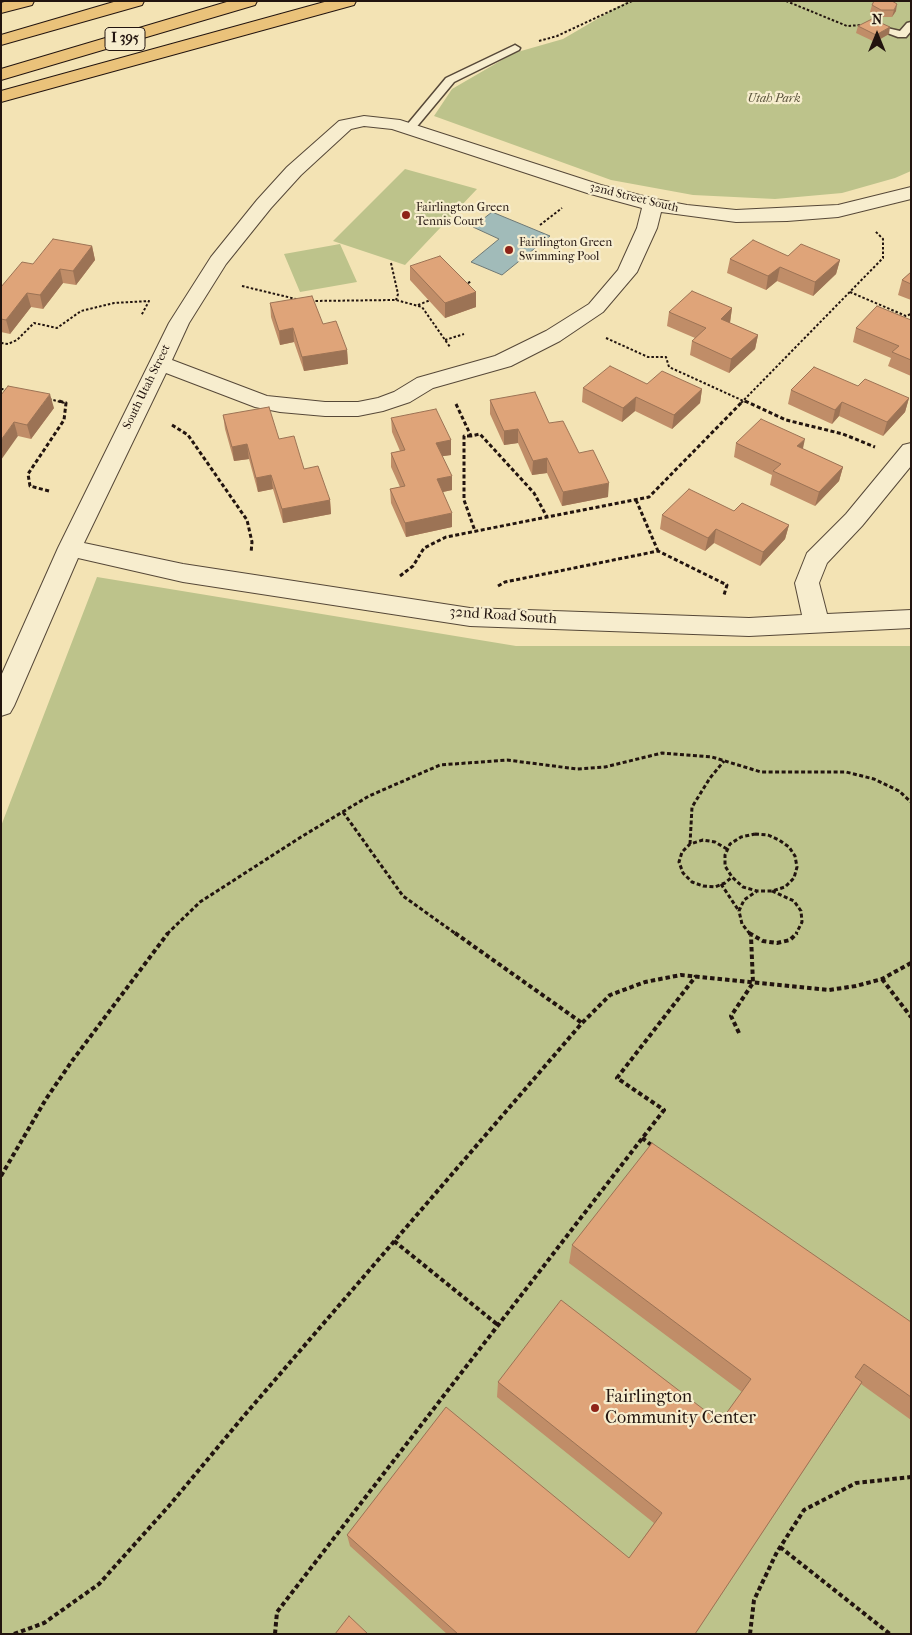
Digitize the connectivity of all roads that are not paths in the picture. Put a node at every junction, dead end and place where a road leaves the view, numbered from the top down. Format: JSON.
{"nodes":[{"id":1,"x":26,"y":1,"type":"edge"},
{"id":2,"x":136,"y":1,"type":"edge"},
{"id":3,"x":249,"y":1,"type":"edge"},
{"id":4,"x":332,"y":1,"type":"edge"},
{"id":5,"x":348,"y":1,"type":"edge"},
{"id":6,"x":1,"y":8,"type":"edge"},
{"id":7,"x":911,"y":25,"type":"edge"},
{"id":8,"x":260,"y":26,"type":"junction"},
{"id":9,"x":887,"y":31,"type":"edge"},
{"id":10,"x":906,"y":38,"type":"edge"},
{"id":11,"x":1,"y":40,"type":"edge"},
{"id":12,"x":515,"y":48,"type":"road end"},
{"id":13,"x":1,"y":75,"type":"edge"},
{"id":14,"x":1,"y":97,"type":"edge"},
{"id":15,"x":364,"y":121,"type":"joint"},
{"id":16,"x":410,"y":128,"type":"junction"},
{"id":17,"x":911,"y":193,"type":"edge"},
{"id":18,"x":653,"y":205,"type":"junction"},
{"id":19,"x":159,"y":363,"type":"junction"},
{"id":20,"x":911,"y":450,"type":"edge"},
{"id":21,"x":70,"y":548,"type":"junction"},
{"id":22,"x":911,"y":618,"type":"edge"},
{"id":23,"x":816,"y":622,"type":"junction"},
{"id":24,"x":1,"y":706,"type":"edge"}],
"edges":[{"from":1,"to":6,"type":"highway"},
{"from":2,"to":11,"type":"highway"},
{"from":3,"to":13,"type":"highway","number":"I 395"},
{"from":4,"to":8,"type":"highway"},
{"from":5,"to":8,"type":"highway"},
{"from":7,"to":10,"type":"lane"},
{"from":8,"to":14,"type":"highway"},
{"from":9,"to":10,"type":"lane"},
{"from":12,"to":16,"type":"lane"},
{"from":15,"to":16,"type":"street","name":"32nd Street South"},
{"from":15,"to":19,"type":"street","name":"South Utah Street"},
{"from":16,"to":18,"type":"street","name":"32nd Street South"},
{"from":17,"to":18,"type":"street","name":"32nd Street South"},
{"from":18,"to":19,"type":"street"},
{"from":19,"to":21,"type":"street","name":"South Utah Street"},
{"from":20,"to":23,"type":"street"},
{"from":21,"to":23,"type":"street","name":"32nd Road South"},
{"from":21,"to":24,"type":"street","name":"South Utah Street"},
{"from":22,"to":23,"type":"street","name":"32nd Road South"}]}
